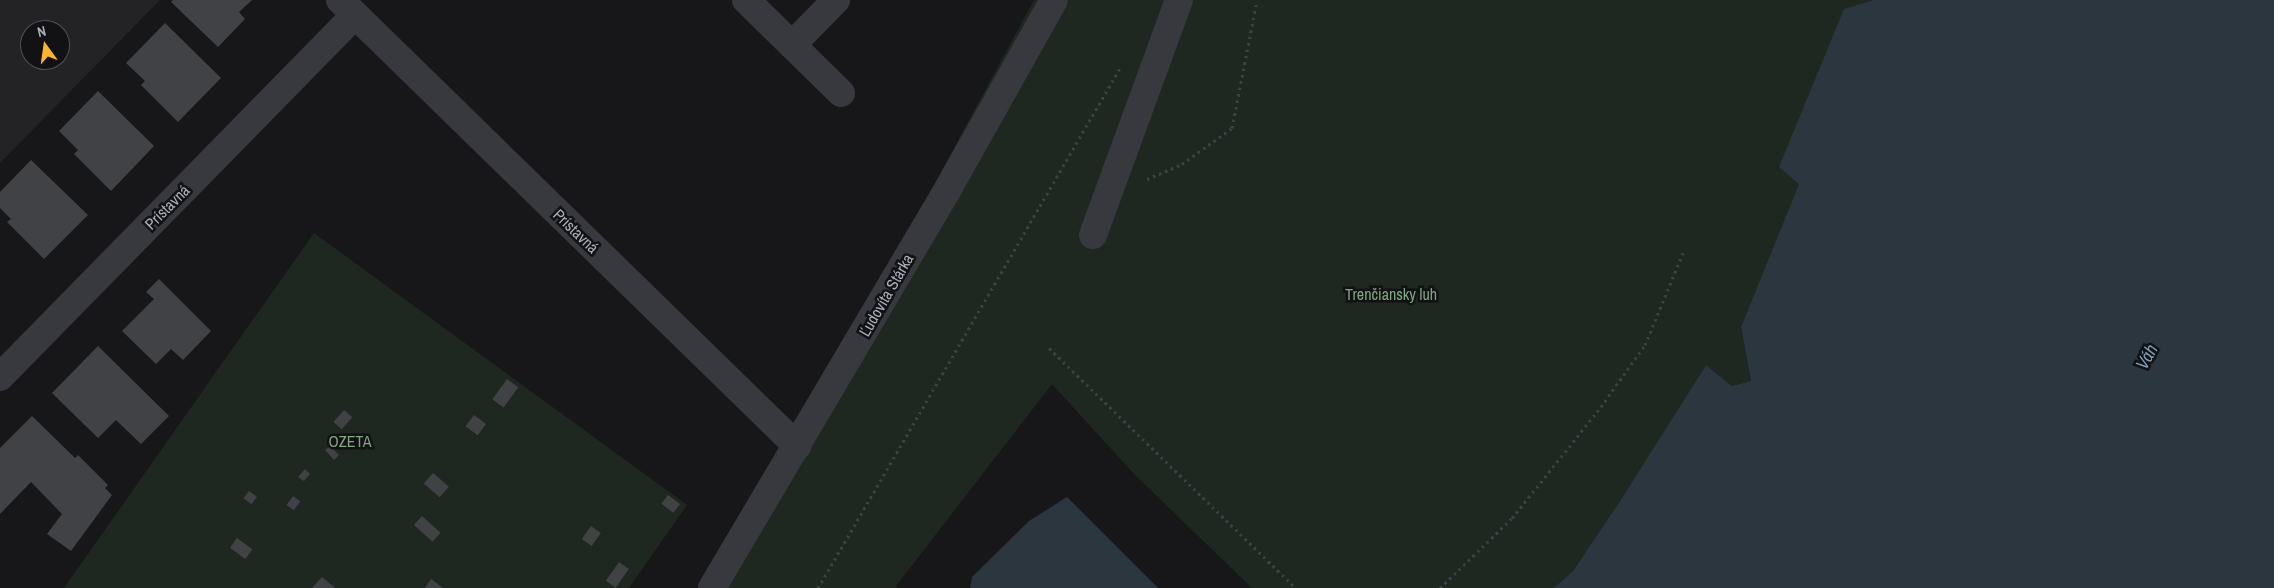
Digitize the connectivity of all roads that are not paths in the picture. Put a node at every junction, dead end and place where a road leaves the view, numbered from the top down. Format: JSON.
{"nodes":[{"id":1,"x":746,"y":0,"type":"edge"},
{"id":2,"x":836,"y":0,"type":"edge"},
{"id":3,"x":1054,"y":0,"type":"edge"},
{"id":4,"x":1179,"y":0,"type":"edge"},
{"id":5,"x":348,"y":8,"type":"edge"},
{"id":6,"x":792,"y":45,"type":"junction"},
{"id":7,"x":841,"y":93,"type":"dead end"},
{"id":8,"x":1093,"y":235,"type":"dead end"},
{"id":9,"x":0,"y":377,"type":"edge"},
{"id":10,"x":797,"y":446,"type":"junction"},
{"id":11,"x":712,"y":588,"type":"edge"}],
"edges":[{"from":1,"to":6,"type":"street"},
{"from":2,"to":6,"type":"street"},
{"from":3,"to":10,"type":"street","name":"Ľudovíta Stárka"},
{"from":4,"to":8,"type":"street"},
{"from":5,"to":9,"type":"street","name":"Prístavná"},
{"from":5,"to":10,"type":"street","name":"Prístavná"},
{"from":6,"to":7,"type":"street"},
{"from":10,"to":11,"type":"street","name":"Ľudovíta Stárka"}]}
